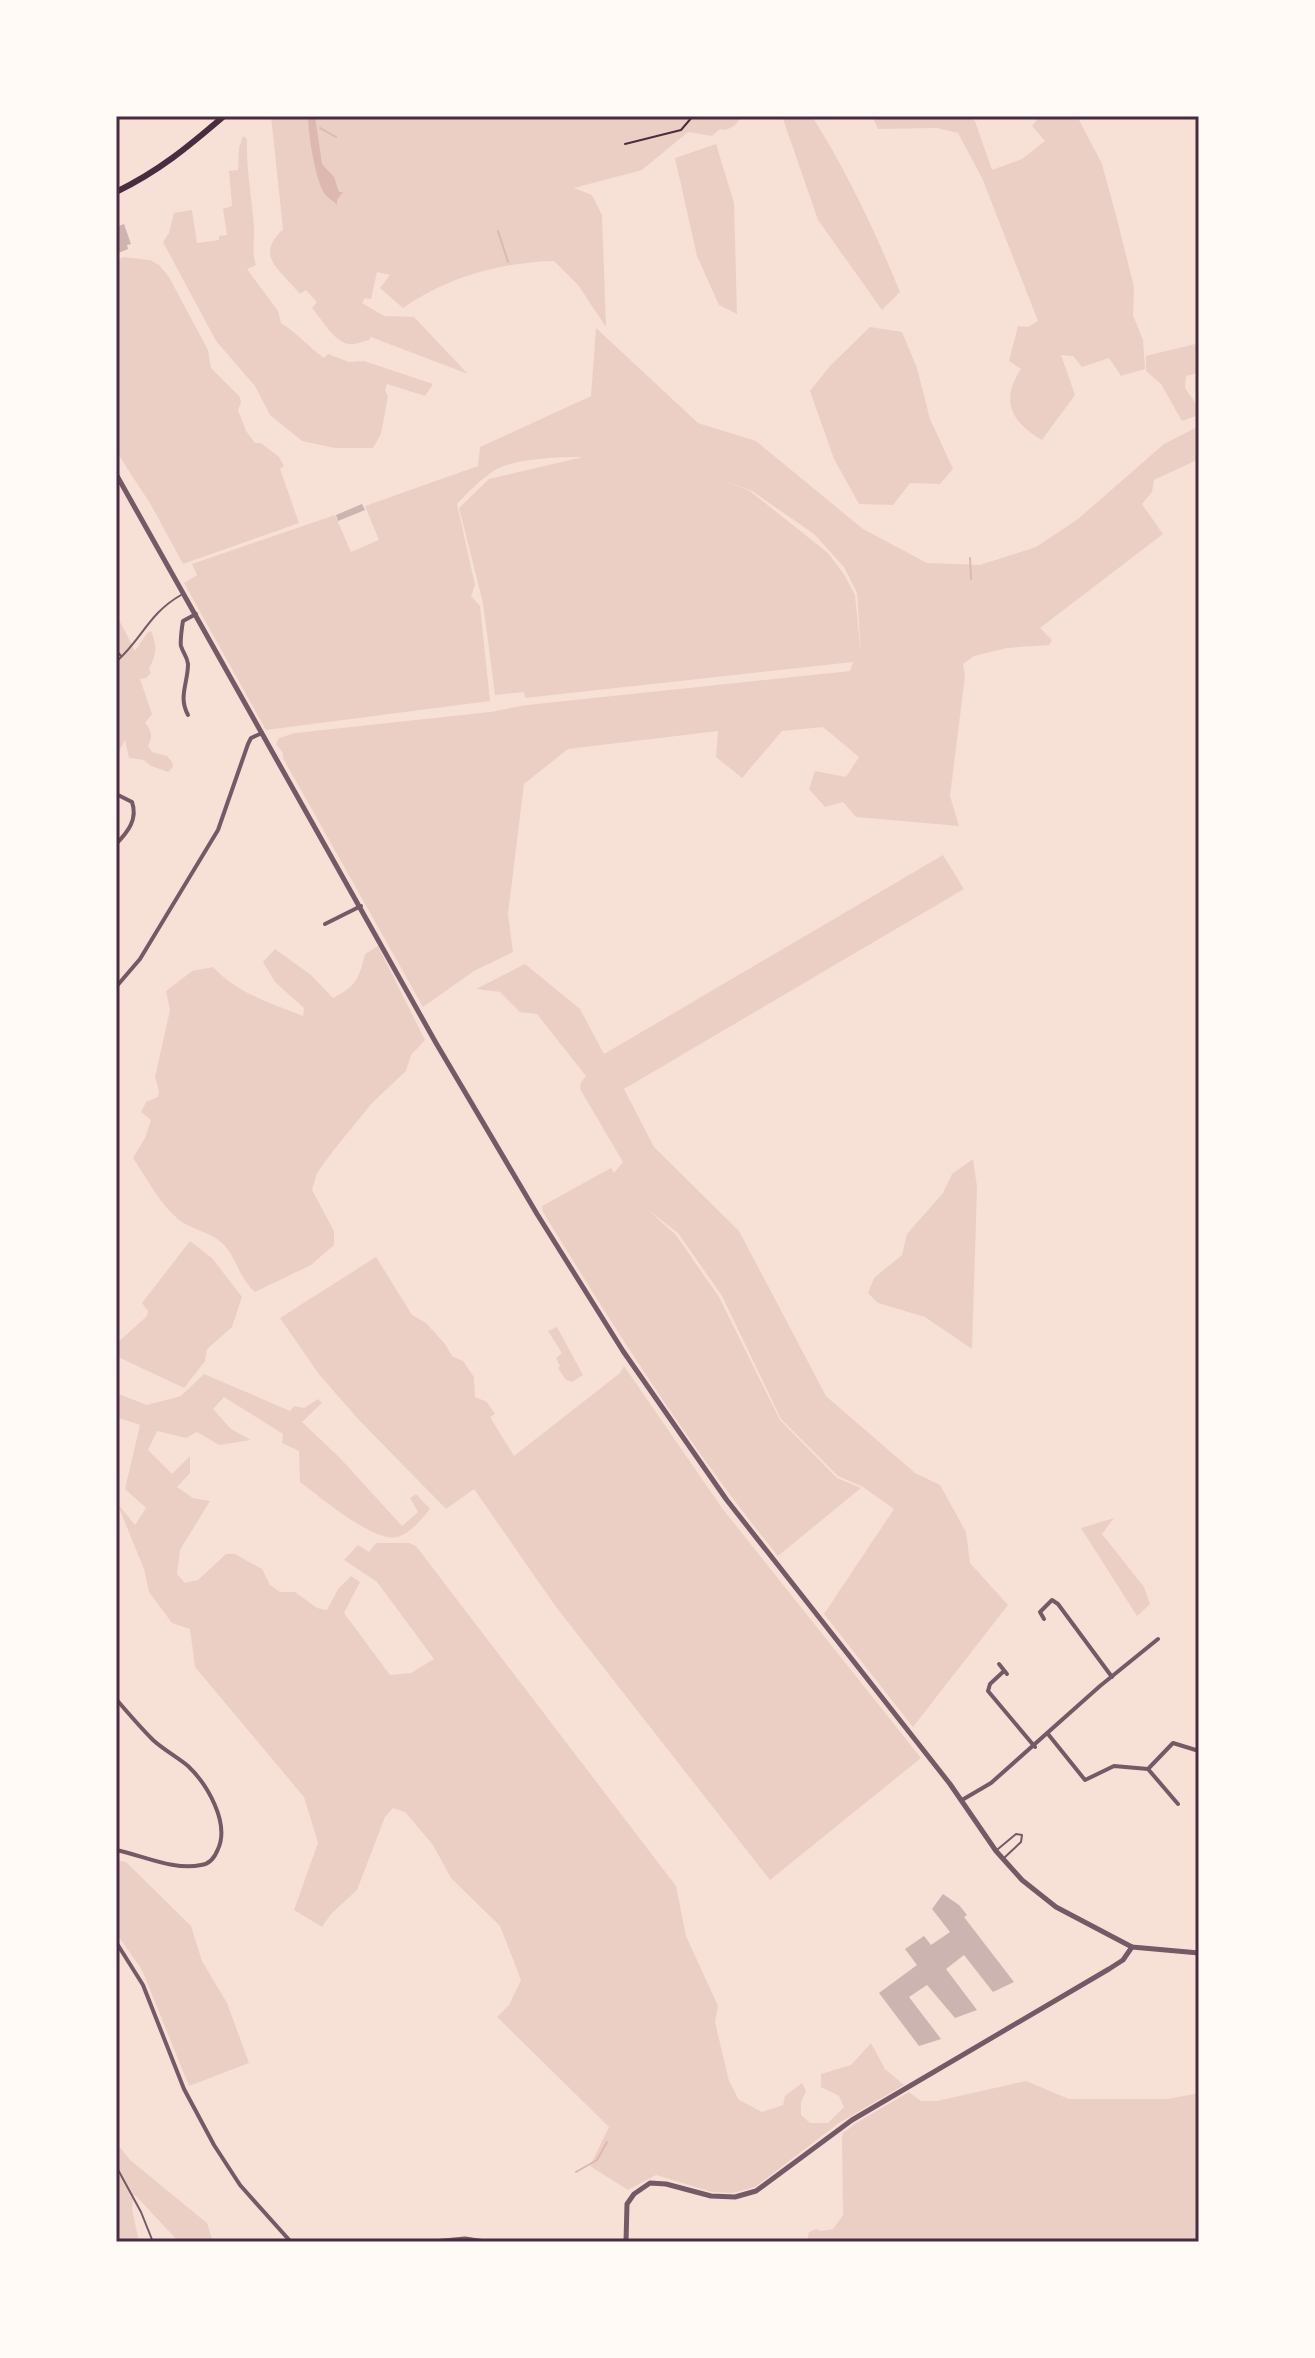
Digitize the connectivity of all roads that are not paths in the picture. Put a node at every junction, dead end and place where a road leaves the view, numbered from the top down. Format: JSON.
{"nodes":[{"id":1,"x":224,"y":116,"type":"edge"},
{"id":2,"x":116,"y":192,"type":"edge"},
{"id":3,"x":1199,"y":286,"type":"edge"},
{"id":4,"x":1199,"y":297,"type":"edge"},
{"id":5,"x":116,"y":474,"type":"edge"},
{"id":6,"x":184,"y":593,"type":"junction"},
{"id":7,"x":196,"y":614,"type":"junction"},
{"id":8,"x":116,"y":650,"type":"edge"},
{"id":9,"x":122,"y":657,"type":"junction"},
{"id":10,"x":116,"y":662,"type":"edge"},
{"id":11,"x":188,"y":715,"type":"dead end"},
{"id":12,"x":262,"y":733,"type":"junction"},
{"id":13,"x":116,"y":794,"type":"edge"},
{"id":14,"x":116,"y":844,"type":"edge"},
{"id":15,"x":361,"y":906,"type":"junction"},
{"id":16,"x":325,"y":924,"type":"dead end"},
{"id":17,"x":116,"y":987,"type":"edge"},
{"id":18,"x":1044,"y":1619,"type":"dead end"},
{"id":19,"x":1158,"y":1639,"type":"dead end"},
{"id":20,"x":999,"y":1664,"type":"dead end"},
{"id":21,"x":1112,"y":1677,"type":"junction"},
{"id":22,"x":116,"y":1699,"type":"edge"},
{"id":23,"x":1048,"y":1734,"type":"junction"},
{"id":24,"x":1035,"y":1747,"type":"junction"},
{"id":25,"x":1199,"y":1751,"type":"edge"},
{"id":26,"x":1148,"y":1769,"type":"junction"},
{"id":27,"x":962,"y":1800,"type":"junction"},
{"id":28,"x":1178,"y":1804,"type":"dead end"},
{"id":29,"x":116,"y":1850,"type":"edge"},
{"id":30,"x":996,"y":1851,"type":"junction"},
{"id":31,"x":1003,"y":1859,"type":"junction"},
{"id":32,"x":116,"y":1942,"type":"edge"},
{"id":33,"x":1132,"y":1947,"type":"junction"},
{"id":34,"x":1199,"y":1953,"type":"edge"},
{"id":35,"x":116,"y":2166,"type":"edge"},
{"id":36,"x":153,"y":2242,"type":"edge"},
{"id":37,"x":291,"y":2242,"type":"edge"},
{"id":38,"x":433,"y":2242,"type":"edge"},
{"id":39,"x":485,"y":2242,"type":"edge"},
{"id":40,"x":626,"y":2242,"type":"edge"}],
"edges":[{"from":1,"to":2,"type":"main road"},
{"from":3,"to":4,"type":"street"},
{"from":5,"to":6,"type":"street"},
{"from":6,"to":7,"type":"street"},
{"from":6,"to":9,"type":"lane"},
{"from":7,"to":11,"type":"street"},
{"from":7,"to":12,"type":"street"},
{"from":8,"to":9,"type":"lane"},
{"from":9,"to":10,"type":"lane"},
{"from":12,"to":15,"type":"street"},
{"from":12,"to":17,"type":"street"},
{"from":13,"to":14,"type":"street"},
{"from":15,"to":16,"type":"street"},
{"from":15,"to":27,"type":"street"},
{"from":18,"to":21,"type":"street"},
{"from":19,"to":21,"type":"street"},
{"from":20,"to":24,"type":"street"},
{"from":21,"to":23,"type":"street"},
{"from":22,"to":29,"type":"street"},
{"from":23,"to":24,"type":"street"},
{"from":23,"to":26,"type":"street"},
{"from":24,"to":27,"type":"street"},
{"from":25,"to":26,"type":"street"},
{"from":26,"to":28,"type":"street"},
{"from":27,"to":30,"type":"street"},
{"from":30,"to":31,"type":"street"},
{"from":30,"to":31,"type":"lane"},
{"from":31,"to":33,"type":"street"},
{"from":32,"to":37,"type":"street"},
{"from":33,"to":34,"type":"street"},
{"from":33,"to":40,"type":"street"},
{"from":35,"to":36,"type":"lane"},
{"from":38,"to":39,"type":"street"}]}
